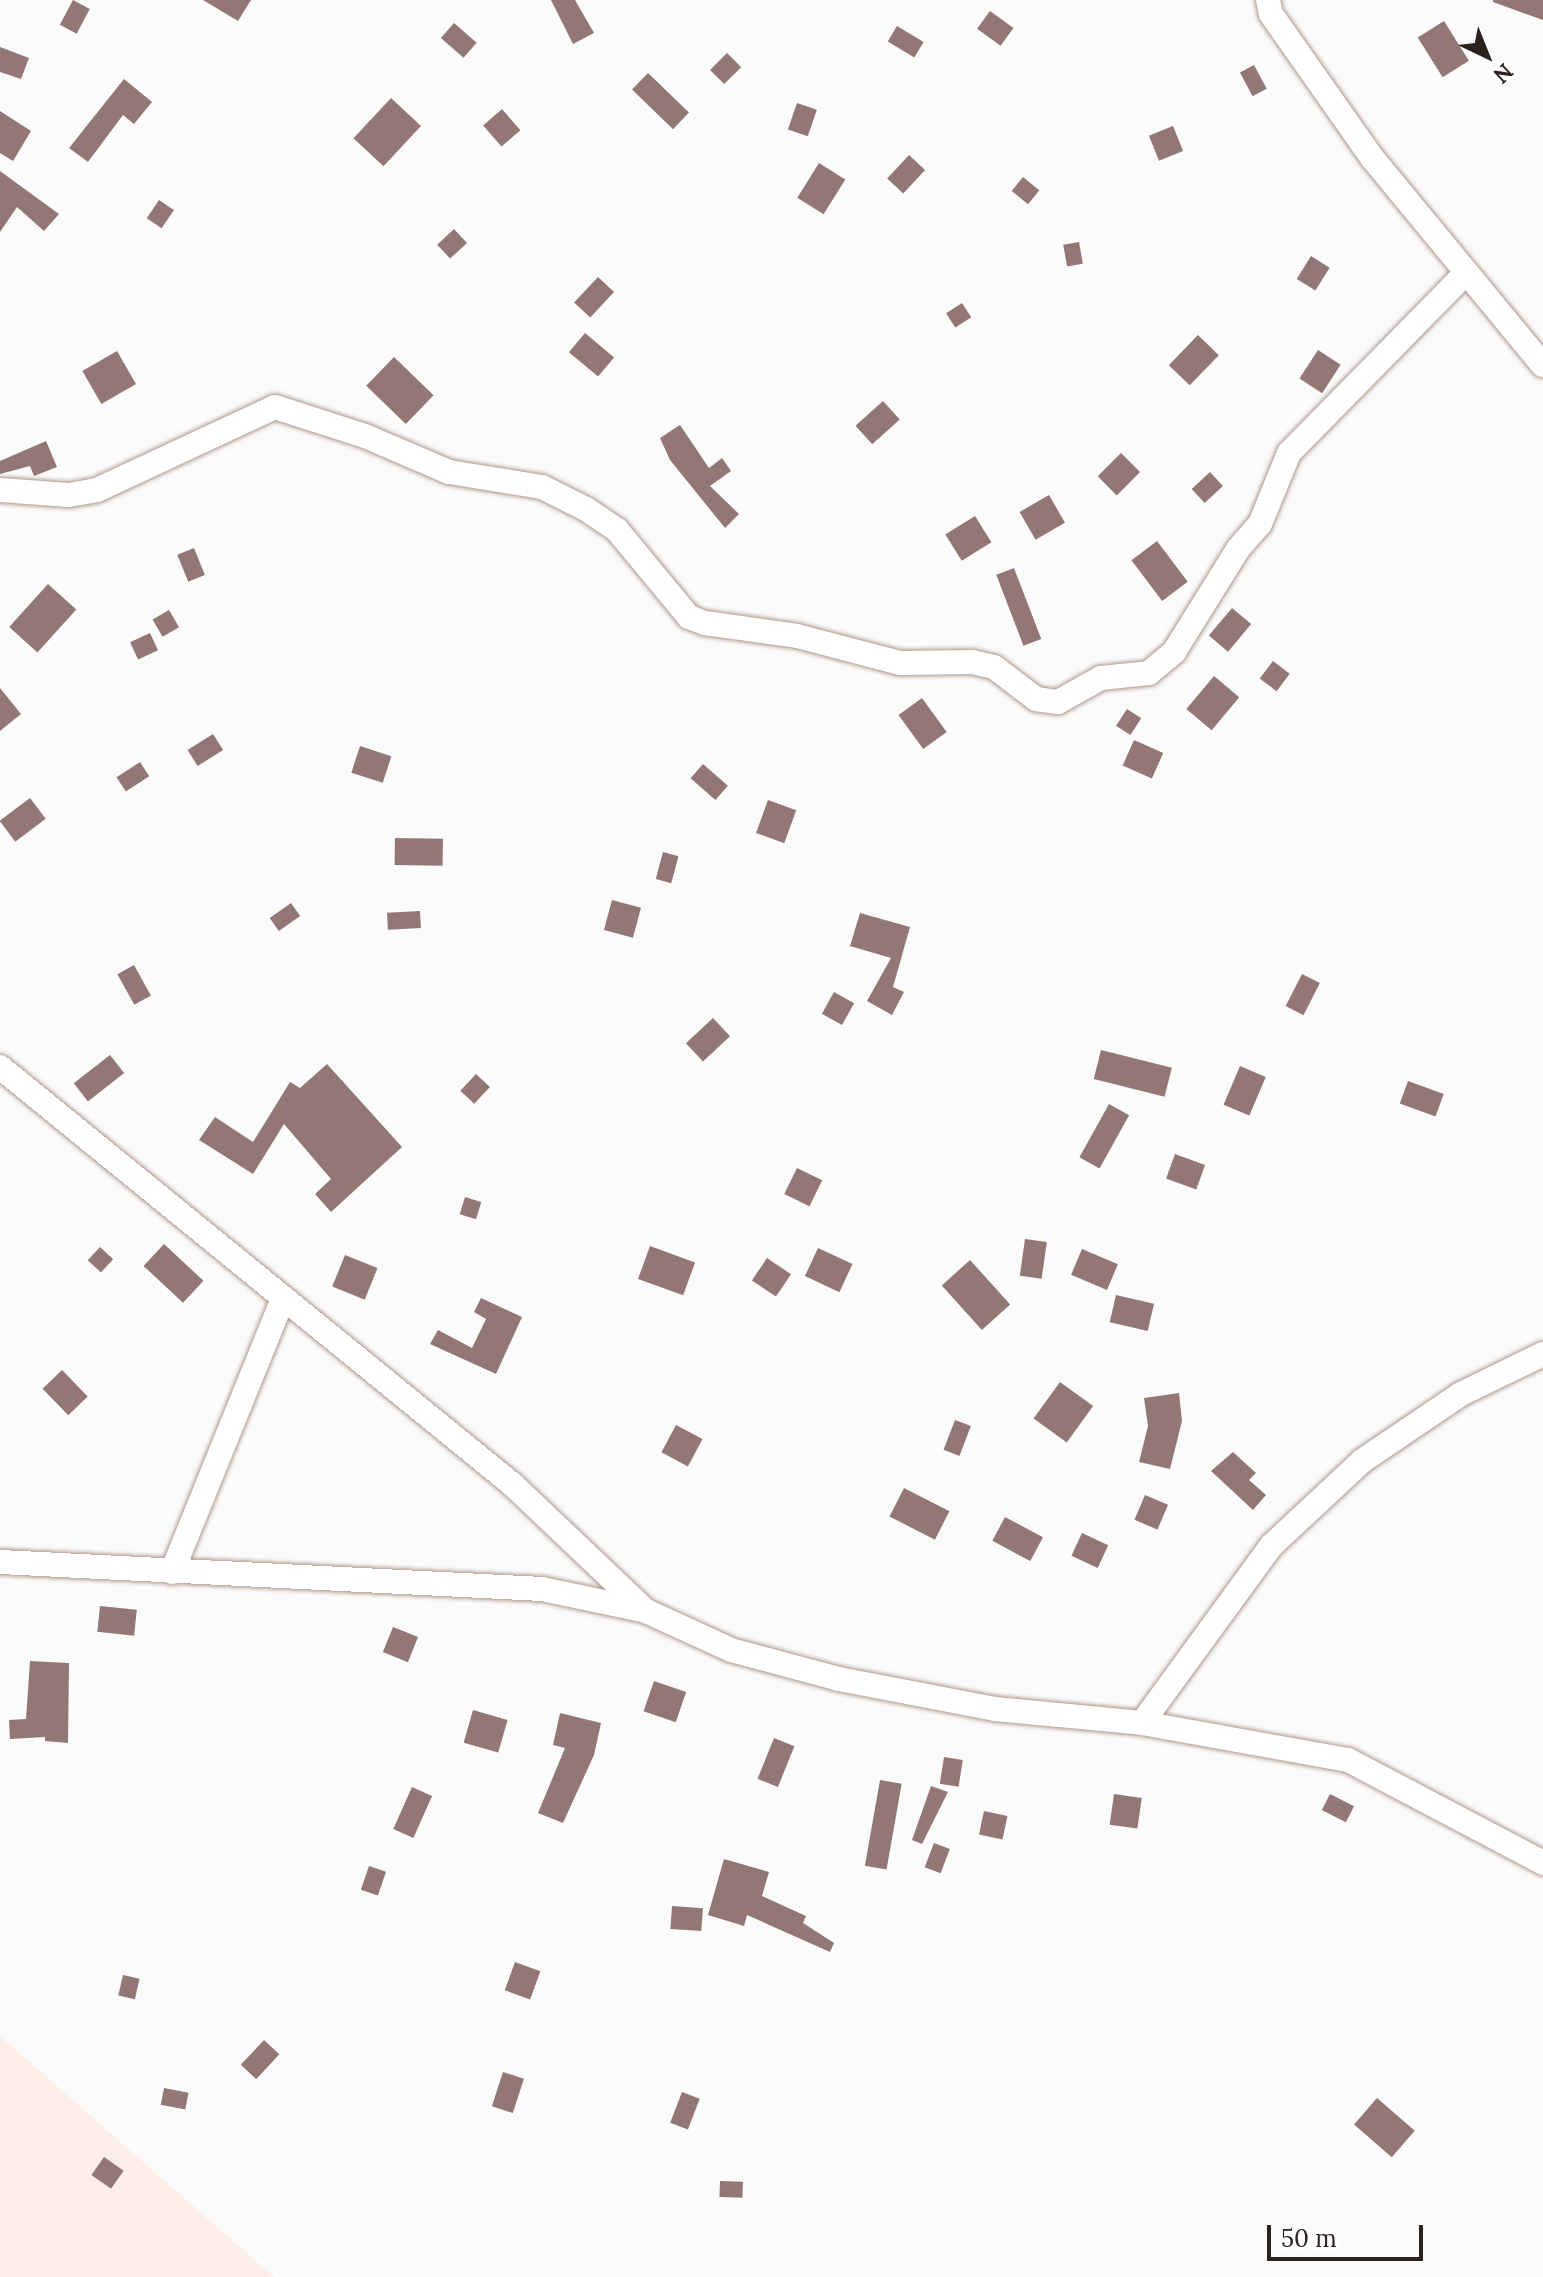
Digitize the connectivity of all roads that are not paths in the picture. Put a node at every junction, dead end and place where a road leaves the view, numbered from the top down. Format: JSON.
{"nodes":[{"id":1,"x":1268,"y":0,"type":"edge"},
{"id":2,"x":1465,"y":274,"type":"junction"},
{"id":3,"x":1543,"y":365,"type":"edge"},
{"id":4,"x":0,"y":490,"type":"edge"},
{"id":5,"x":0,"y":1067,"type":"edge"},
{"id":6,"x":282,"y":1301,"type":"junction"},
{"id":7,"x":1543,"y":1354,"type":"edge"},
{"id":8,"x":0,"y":1562,"type":"edge"},
{"id":9,"x":172,"y":1572,"type":"junction"},
{"id":10,"x":646,"y":1611,"type":"junction"},
{"id":11,"x":1142,"y":1723,"type":"junction"},
{"id":12,"x":1543,"y":1863,"type":"edge"}],
"edges":[{"from":1,"to":2,"type":"street"},
{"from":2,"to":3,"type":"street"},
{"from":2,"to":4,"type":"street"},
{"from":5,"to":6,"type":"street"},
{"from":6,"to":9,"type":"street"},
{"from":6,"to":10,"type":"street"},
{"from":7,"to":11,"type":"street"},
{"from":8,"to":9,"type":"street"},
{"from":9,"to":10,"type":"street"},
{"from":10,"to":11,"type":"street"},
{"from":11,"to":12,"type":"street"}]}
